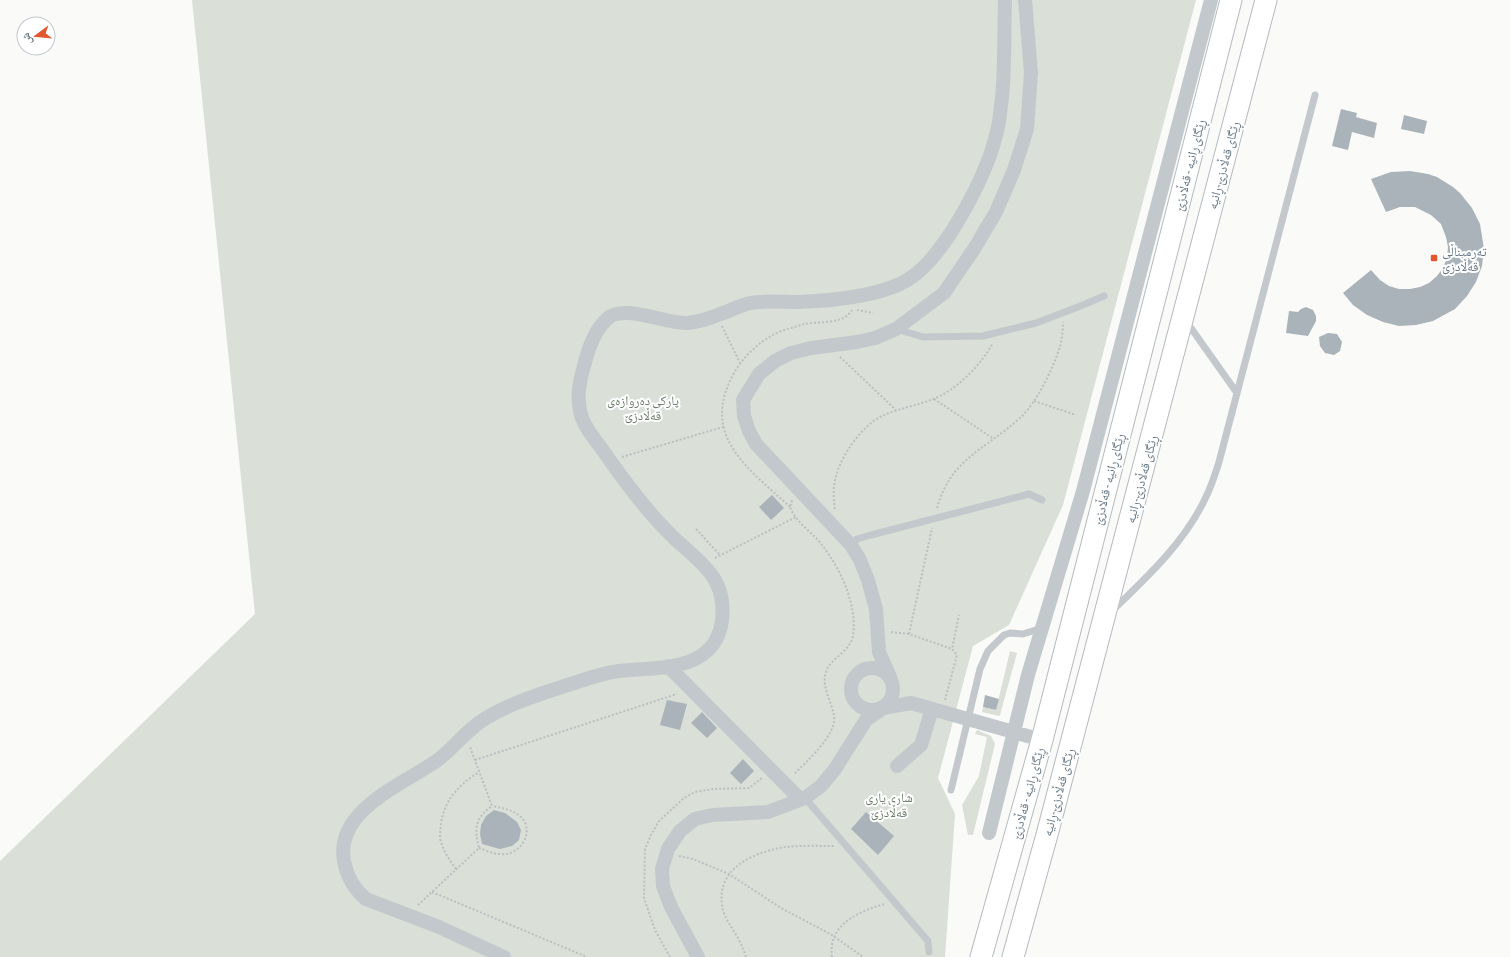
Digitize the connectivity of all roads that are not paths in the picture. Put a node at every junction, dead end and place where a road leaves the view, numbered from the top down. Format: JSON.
{"nodes":[{"id":1,"x":1005,"y":0,"type":"edge"},
{"id":2,"x":1025,"y":0,"type":"edge"},
{"id":3,"x":1211,"y":0,"type":"edge"},
{"id":4,"x":1231,"y":0,"type":"edge"},
{"id":5,"x":1266,"y":0,"type":"edge"},
{"id":6,"x":1315,"y":95,"type":"dead end"},
{"id":7,"x":1104,"y":296,"type":"dead end"},
{"id":8,"x":1183,"y":318,"type":"junction"},
{"id":9,"x":896,"y":329,"type":"junction"},
{"id":10,"x":1237,"y":393,"type":"junction"},
{"id":11,"x":1042,"y":500,"type":"dead end"},
{"id":12,"x":851,"y":545,"type":"junction"},
{"id":13,"x":1104,"y":618,"type":"junction"},
{"id":14,"x":1042,"y":628,"type":"junction"},
{"id":15,"x":878,"y":642,"type":"junction"},
{"id":16,"x":668,"y":666,"type":"junction"},
{"id":17,"x":859,"y":672,"type":"junction"},
{"id":18,"x":892,"y":680,"type":"junction"},
{"id":19,"x":911,"y":703,"type":"junction"},
{"id":20,"x":856,"y":704,"type":"junction"},
{"id":21,"x":883,"y":708,"type":"junction"},
{"id":22,"x":932,"y":709,"type":"junction"},
{"id":23,"x":968,"y":719,"type":"junction"},
{"id":24,"x":860,"y":728,"type":"junction"},
{"id":25,"x":1014,"y":731,"type":"junction"},
{"id":26,"x":1042,"y":740,"type":"junction"},
{"id":27,"x":897,"y":766,"type":"dead end"},
{"id":28,"x":951,"y":790,"type":"dead end"},
{"id":29,"x":802,"y":798,"type":"junction"},
{"id":30,"x":989,"y":833,"type":"dead end"},
{"id":31,"x":929,"y":952,"type":"dead end"},
{"id":32,"x":504,"y":957,"type":"edge"},
{"id":33,"x":698,"y":957,"type":"edge"},
{"id":34,"x":981,"y":957,"type":"edge"},
{"id":35,"x":1013,"y":957,"type":"edge"}],
"edges":[{"from":1,"to":16,"type":"street"},
{"from":2,"to":9,"type":"street"},
{"from":3,"to":14,"type":"street"},
{"from":4,"to":26,"type":"main road","name":"ڕێگای ڕانیە - قەڵادزێ"},
{"from":5,"to":8,"type":"main road","name":"ڕێگای قەڵادزێ-ڕانیە"},
{"from":6,"to":10,"type":"lane"},
{"from":7,"to":9,"type":"lane"},
{"from":8,"to":10,"type":"lane"},
{"from":8,"to":13,"type":"main road","name":"ڕێگای قەڵادزێ-ڕانیە"},
{"from":9,"to":12,"type":"street"},
{"from":10,"to":13,"type":"lane"},
{"from":11,"to":12,"type":"lane"},
{"from":12,"to":15,"type":"street"},
{"from":13,"to":35,"type":"main road","name":"ڕێگای قەڵادزێ-ڕانیە"},
{"from":14,"to":23,"type":"lane"},
{"from":14,"to":25,"type":"street"},
{"from":15,"to":17,"type":"street"},
{"from":15,"to":18,"type":"street"},
{"from":16,"to":29,"type":"street"},
{"from":16,"to":32,"type":"street"},
{"from":17,"to":18,"type":"street"},
{"from":17,"to":20,"type":"street"},
{"from":18,"to":19,"type":"street"},
{"from":18,"to":21,"type":"street"},
{"from":19,"to":21,"type":"street"},
{"from":19,"to":22,"type":"street"},
{"from":20,"to":21,"type":"street"},
{"from":20,"to":24,"type":"street"},
{"from":21,"to":24,"type":"street"},
{"from":22,"to":23,"type":"street"},
{"from":22,"to":27,"type":"street"},
{"from":23,"to":25,"type":"street"},
{"from":23,"to":28,"type":"lane"},
{"from":24,"to":29,"type":"street"},
{"from":25,"to":26,"type":"street"},
{"from":25,"to":30,"type":"street"},
{"from":26,"to":34,"type":"main road","name":"ڕێگای ڕانیە - قەڵادزێ"},
{"from":29,"to":31,"type":"lane"},
{"from":29,"to":33,"type":"street"}]}
